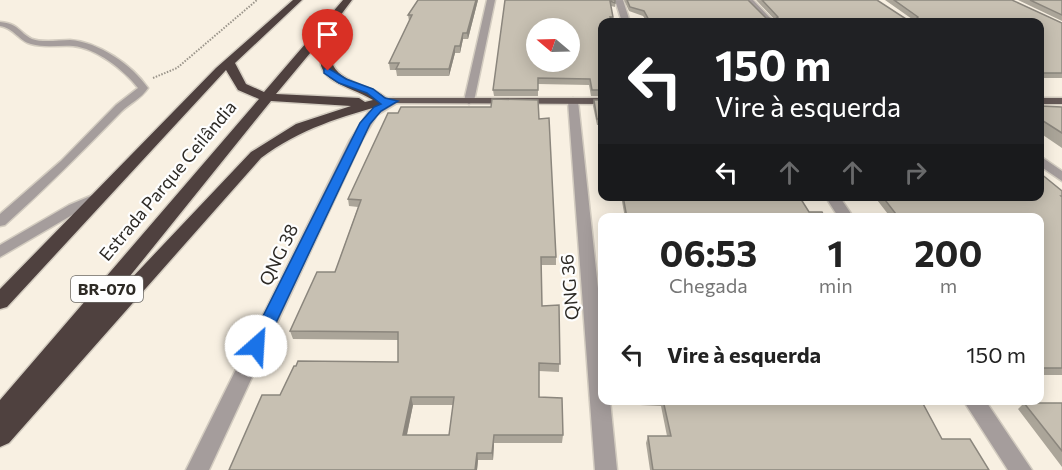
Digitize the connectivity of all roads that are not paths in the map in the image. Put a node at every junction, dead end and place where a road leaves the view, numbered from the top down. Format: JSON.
{"nodes":[{"id":1,"x":298,"y":0,"type":"edge"},
{"id":2,"x":348,"y":0,"type":"edge"},
{"id":3,"x":491,"y":0,"type":"edge"},
{"id":4,"x":619,"y":0,"type":"edge"},
{"id":5,"x":749,"y":0,"type":"edge"},
{"id":6,"x":338,"y":13,"type":"junction"},
{"id":7,"x":625,"y":18,"type":"edge"},
{"id":8,"x":766,"y":18,"type":"edge"},
{"id":9,"x":0,"y":24,"type":"edge"},
{"id":10,"x":229,"y":62,"type":"junction"},
{"id":11,"x":268,"y":97,"type":"junction"},
{"id":12,"x":388,"y":101,"type":"junction"},
{"id":13,"x":469,"y":101,"type":"junction"},
{"id":14,"x":573,"y":101,"type":"junction"},
{"id":15,"x":598,"y":101,"type":"edge"},
{"id":16,"x":1044,"y":101,"type":"edge"},
{"id":17,"x":1062,"y":101,"type":"edge"},
{"id":18,"x":1044,"y":162,"type":"edge"},
{"id":19,"x":1062,"y":177,"type":"edge"},
{"id":20,"x":100,"y":196,"type":"junction"},
{"id":21,"x":0,"y":222,"type":"edge"},
{"id":22,"x":0,"y":252,"type":"edge"},
{"id":23,"x":0,"y":302,"type":"edge"},
{"id":24,"x":598,"y":381,"type":"edge"},
{"id":25,"x":600,"y":405,"type":"edge"},
{"id":26,"x":976,"y":405,"type":"edge"},
{"id":27,"x":0,"y":418,"type":"edge"},
{"id":28,"x":0,"y":435,"type":"edge"},
{"id":29,"x":197,"y":470,"type":"edge"},
{"id":30,"x":606,"y":470,"type":"edge"},
{"id":31,"x":1021,"y":470,"type":"edge"}],
"edges":[{"from":1,"to":10,"type":"highway","name":"Estrada Parque Ceilândia"},
{"from":2,"to":6,"type":"highway","name":"Estrada Parque Ceilândia","number":"BR-070"},
{"from":3,"to":13,"type":"street"},
{"from":4,"to":7,"type":"street"},
{"from":5,"to":8,"type":"street"},
{"from":6,"to":11,"type":"highway","name":"Estrada Parque Ceilândia","number":"BR-070"},
{"from":6,"to":12,"type":"highway"},
{"from":9,"to":21,"type":"street"},
{"from":10,"to":11,"type":"highway"},
{"from":10,"to":20,"type":"highway","name":"Estrada Parque Ceilândia"},
{"from":11,"to":12,"type":"highway"},
{"from":11,"to":27,"type":"highway","name":"Estrada Parque Ceilândia","number":"BR-070"},
{"from":12,"to":13,"type":"main road"},
{"from":12,"to":28,"type":"highway"},
{"from":12,"to":29,"type":"street","name":"QNG 38"},
{"from":13,"to":14,"type":"main road"},
{"from":14,"to":15,"type":"main road"},
{"from":14,"to":24,"type":"street","name":"QNG 36"},
{"from":16,"to":17,"type":"main road"},
{"from":18,"to":19,"type":"street"},
{"from":20,"to":22,"type":"street"},
{"from":20,"to":23,"type":"highway","name":"Estrada Parque Ceilândia"},
{"from":25,"to":30,"type":"street","name":"QNG 36"},
{"from":26,"to":31,"type":"street"}]}
